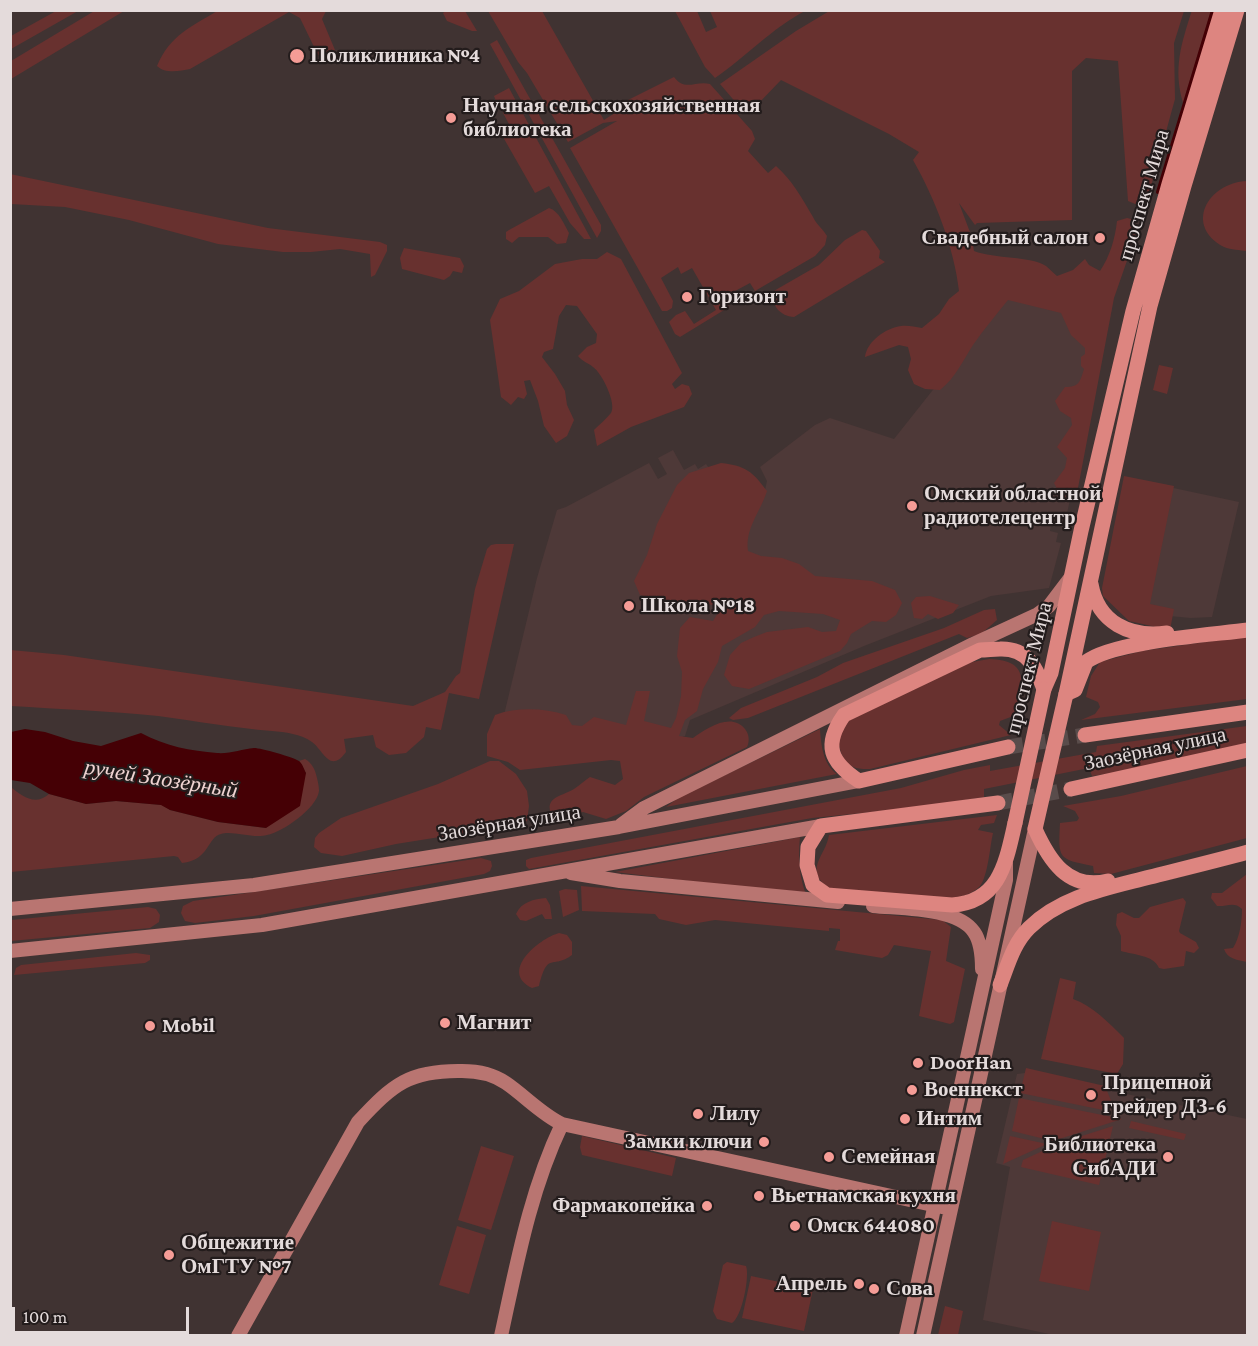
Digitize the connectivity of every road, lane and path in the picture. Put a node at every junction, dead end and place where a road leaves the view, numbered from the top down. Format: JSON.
{"nodes":[{"id":1,"x":1228,"y":15,"type":"edge"},
{"id":2,"x":1072,"y":576,"type":"junction"},
{"id":3,"x":1090,"y":578,"type":"junction"},
{"id":4,"x":1248,"y":623,"type":"edge"},
{"id":5,"x":1248,"y":630,"type":"edge"},
{"id":6,"x":1044,"y":690,"type":"junction"},
{"id":7,"x":1066,"y":694,"type":"junction"},
{"id":8,"x":1248,"y":712,"type":"edge"},
{"id":9,"x":1085,"y":735,"type":"tunnel mouth"},
{"id":10,"x":1008,"y":747,"type":"tunnel mouth"},
{"id":11,"x":1248,"y":750,"type":"edge"},
{"id":12,"x":859,"y":781,"type":"junction"},
{"id":13,"x":1071,"y":789,"type":"tunnel mouth"},
{"id":14,"x":998,"y":802,"type":"tunnel mouth"},
{"id":15,"x":821,"y":826,"type":"junction"},
{"id":16,"x":619,"y":827,"type":"junction"},
{"id":17,"x":1035,"y":829,"type":"junction"},
{"id":18,"x":1248,"y":844,"type":"edge"},
{"id":19,"x":1248,"y":852,"type":"edge"},
{"id":20,"x":1006,"y":863,"type":"junction"},
{"id":21,"x":560,"y":872,"type":"junction"},
{"id":22,"x":10,"y":909,"type":"edge"},
{"id":23,"x":10,"y":951,"type":"edge"},
{"id":24,"x":982,"y":984,"type":"junction"},
{"id":25,"x":1000,"y":985,"type":"junction"},
{"id":26,"x":562,"y":1124,"type":"junction"},
{"id":27,"x":935,"y":1206,"type":"junction"},
{"id":28,"x":951,"y":1209,"type":"junction"},
{"id":29,"x":238,"y":1335,"type":"edge"},
{"id":30,"x":501,"y":1335,"type":"edge"},
{"id":31,"x":906,"y":1335,"type":"edge"},
{"id":32,"x":922,"y":1335,"type":"edge"}],
"edges":[{"from":1,"to":2,"type":"main road","name":"проспект Мира"},
{"from":1,"to":3,"type":"main road","name":"проспект Мира"},
{"from":2,"to":6,"type":"main road","name":"проспект Мира"},
{"from":2,"to":16,"type":"main road"},
{"from":3,"to":4,"type":"main road"},
{"from":3,"to":7,"type":"main road","name":"проспект Мира"},
{"from":5,"to":7,"type":"main road"},
{"from":6,"to":12,"type":"main road"},
{"from":6,"to":20,"type":"main road","name":"проспект Мира","bridge":true},
{"from":7,"to":17,"type":"main road","name":"проспект Мира","bridge":true},
{"from":8,"to":9,"type":"main road","name":"Заозёрная улица"},
{"from":10,"to":12,"type":"main road","name":"Заозёрная улица"},
{"from":11,"to":13,"type":"main road","name":"Заозёрная улица"},
{"from":12,"to":16,"type":"main road","name":"Заозёрная улица"},
{"from":14,"to":15,"type":"main road"},
{"from":15,"to":20,"type":"main road"},
{"from":15,"to":21,"type":"main road"},
{"from":16,"to":22,"type":"main road","name":"Заозёрная улица"},
{"from":17,"to":18,"type":"main road"},
{"from":17,"to":25,"type":"main road","name":"проспект Мира"},
{"from":19,"to":25,"type":"main road"},
{"from":20,"to":24,"type":"main road","name":"проспект Мира"},
{"from":21,"to":23,"type":"main road"},
{"from":21,"to":24,"type":"main road"},
{"from":24,"to":27,"type":"main road","name":"проспект Мира"},
{"from":25,"to":28,"type":"main road","name":"проспект Мира"},
{"from":26,"to":27,"type":"main road"},
{"from":26,"to":29,"type":"main road"},
{"from":26,"to":30,"type":"main road"},
{"from":27,"to":28,"type":"main road"},
{"from":27,"to":31,"type":"main road","name":"проспект Мира"},
{"from":28,"to":32,"type":"main road","name":"проспект Мира"}]}
